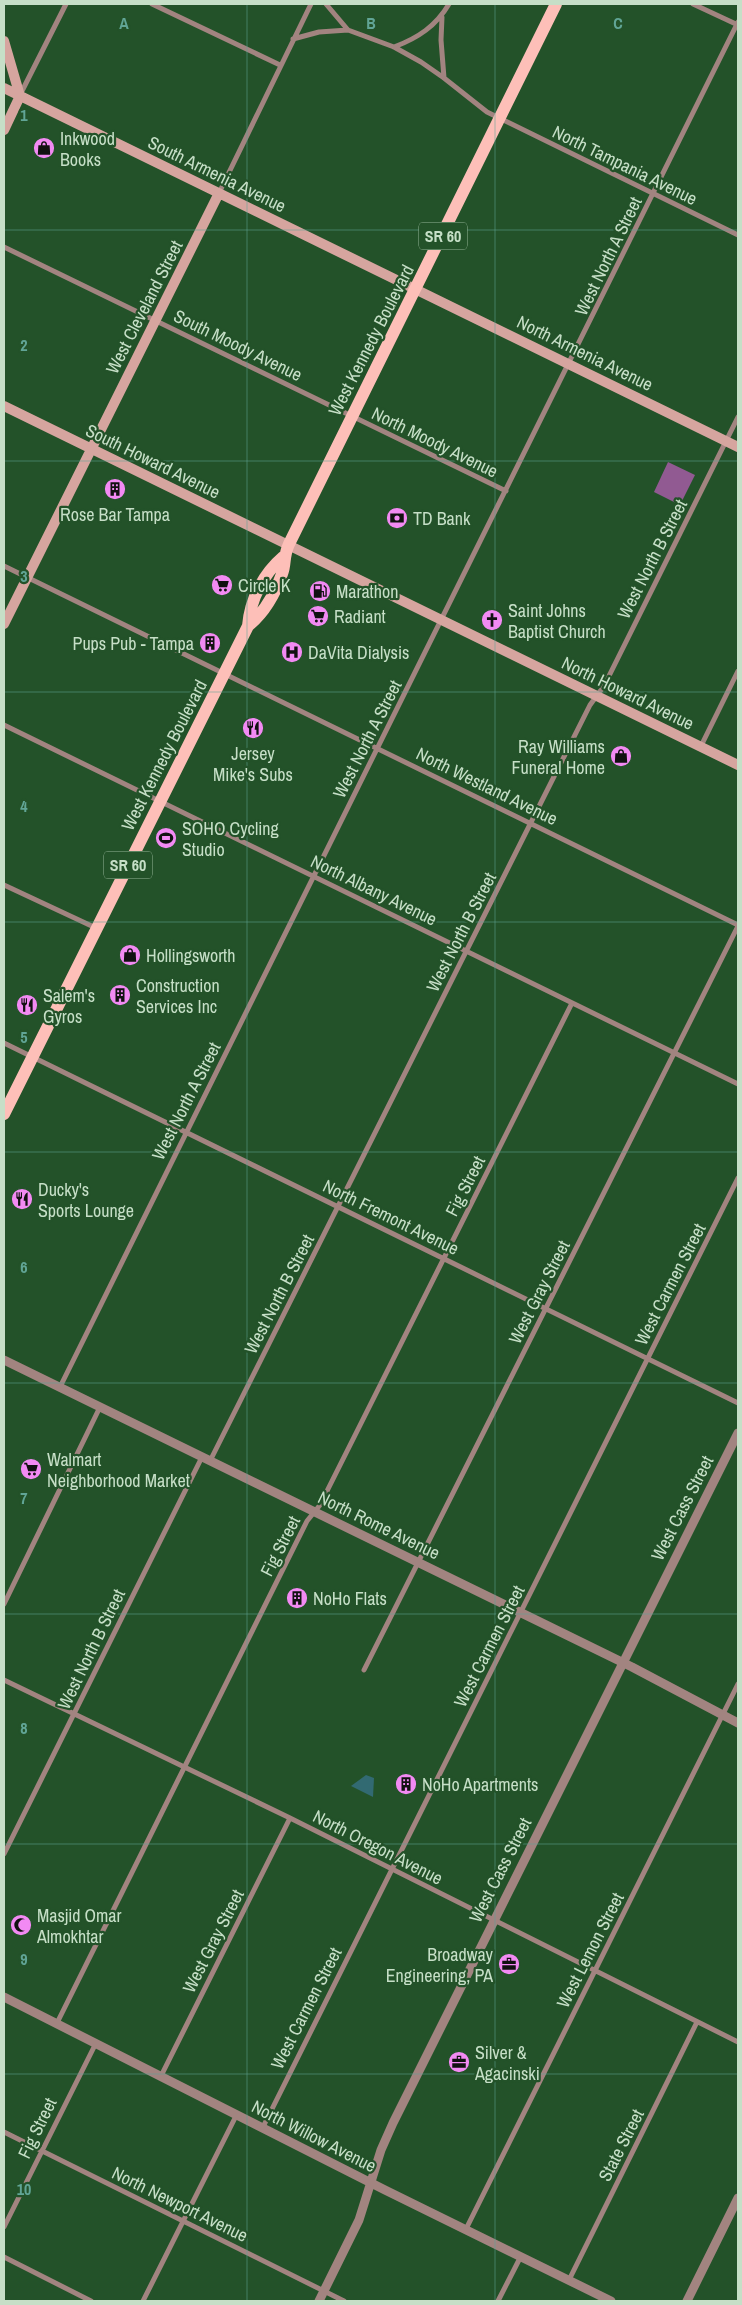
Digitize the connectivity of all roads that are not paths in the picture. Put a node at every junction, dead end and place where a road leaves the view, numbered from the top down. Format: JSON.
{"nodes":[{"id":1,"x":66,"y":4,"type":"edge"},
{"id":2,"x":152,"y":4,"type":"edge"},
{"id":3,"x":311,"y":4,"type":"edge"},
{"id":4,"x":326,"y":4,"type":"edge"},
{"id":5,"x":449,"y":4,"type":"edge"},
{"id":6,"x":556,"y":4,"type":"edge"},
{"id":7,"x":694,"y":4,"type":"edge"},
{"id":8,"x":442,"y":17,"type":"junction"},
{"id":9,"x":738,"y":24,"type":"edge"},
{"id":10,"x":348,"y":30,"type":"junction"},
{"id":11,"x":293,"y":39,"type":"junction"},
{"id":12,"x":4,"y":41,"type":"edge"},
{"id":13,"x":394,"y":47,"type":"junction"},
{"id":14,"x":280,"y":65,"type":"junction"},
{"id":15,"x":444,"y":78,"type":"junction"},
{"id":16,"x":4,"y":88,"type":"edge"},
{"id":17,"x":20,"y":96,"type":"junction"},
{"id":18,"x":500,"y":118,"type":"junction"},
{"id":19,"x":4,"y":130,"type":"edge"},
{"id":20,"x":219,"y":194,"type":"junction"},
{"id":21,"x":654,"y":194,"type":"junction"},
{"id":22,"x":738,"y":235,"type":"edge"},
{"id":23,"x":4,"y":247,"type":"edge"},
{"id":24,"x":417,"y":289,"type":"junction"},
{"id":25,"x":156,"y":321,"type":"junction"},
{"id":26,"x":570,"y":364,"type":"junction"},
{"id":27,"x":4,"y":406,"type":"edge"},
{"id":28,"x":353,"y":417,"type":"junction"},
{"id":29,"x":738,"y":417,"type":"edge"},
{"id":30,"x":726,"y":441,"type":"junction"},
{"id":31,"x":738,"y":447,"type":"edge"},
{"id":32,"x":92,"y":449,"type":"junction"},
{"id":33,"x":506,"y":491,"type":"junction"},
{"id":34,"x":289,"y":544,"type":"junction"},
{"id":35,"x":4,"y":566,"type":"edge"},
{"id":36,"x":27,"y":577,"type":"junction"},
{"id":37,"x":442,"y":620,"type":"junction"},
{"id":38,"x":4,"y":624,"type":"edge"},
{"id":39,"x":738,"y":671,"type":"edge"},
{"id":40,"x":224,"y":672,"type":"junction"},
{"id":41,"x":596,"y":696,"type":"junction"},
{"id":42,"x":4,"y":725,"type":"edge"},
{"id":43,"x":700,"y":747,"type":"junction"},
{"id":44,"x":378,"y":748,"type":"junction"},
{"id":45,"x":738,"y":765,"type":"edge"},
{"id":46,"x":160,"y":801,"type":"junction"},
{"id":47,"x":531,"y":823,"type":"junction"},
{"id":48,"x":314,"y":876,"type":"junction"},
{"id":49,"x":4,"y":885,"type":"edge"},
{"id":50,"x":738,"y":925,"type":"edge"},
{"id":51,"x":96,"y":928,"type":"junction"},
{"id":52,"x":466,"y":951,"type":"junction"},
{"id":53,"x":572,"y":1003,"type":"junction"},
{"id":54,"x":4,"y":1043,"type":"edge"},
{"id":55,"x":675,"y":1053,"type":"junction"},
{"id":56,"x":32,"y":1056,"type":"junction"},
{"id":57,"x":738,"y":1084,"type":"edge"},
{"id":58,"x":4,"y":1114,"type":"edge"},
{"id":59,"x":185,"y":1132,"type":"junction"},
{"id":60,"x":738,"y":1178,"type":"edge"},
{"id":61,"x":338,"y":1206,"type":"junction"},
{"id":62,"x":444,"y":1258,"type":"junction"},
{"id":63,"x":546,"y":1308,"type":"junction"},
{"id":64,"x":648,"y":1358,"type":"junction"},
{"id":65,"x":4,"y":1360,"type":"edge"},
{"id":66,"x":60,"y":1387,"type":"junction"},
{"id":67,"x":738,"y":1403,"type":"edge"},
{"id":68,"x":100,"y":1407,"type":"junction"},
{"id":69,"x":738,"y":1433,"type":"edge"},
{"id":70,"x":206,"y":1459,"type":"junction"},
{"id":71,"x":314,"y":1512,"type":"junction"},
{"id":72,"x":417,"y":1562,"type":"junction"},
{"id":73,"x":4,"y":1604,"type":"edge"},
{"id":74,"x":521,"y":1613,"type":"junction"},
{"id":75,"x":622,"y":1663,"type":"junction"},
{"id":76,"x":364,"y":1670,"type":"dead end"},
{"id":77,"x":4,"y":1680,"type":"edge"},
{"id":78,"x":738,"y":1684,"type":"edge"},
{"id":79,"x":74,"y":1714,"type":"junction"},
{"id":80,"x":722,"y":1715,"type":"junction"},
{"id":81,"x":738,"y":1723,"type":"edge"},
{"id":82,"x":185,"y":1767,"type":"junction"},
{"id":83,"x":290,"y":1818,"type":"junction"},
{"id":84,"x":4,"y":1854,"type":"edge"},
{"id":85,"x":392,"y":1868,"type":"junction"},
{"id":86,"x":493,"y":1920,"type":"junction"},
{"id":87,"x":596,"y":1971,"type":"junction"},
{"id":88,"x":4,"y":1997,"type":"edge"},
{"id":89,"x":698,"y":2022,"type":"junction"},
{"id":90,"x":57,"y":2023,"type":"junction"},
{"id":91,"x":738,"y":2042,"type":"edge"},
{"id":92,"x":96,"y":2043,"type":"junction"},
{"id":93,"x":161,"y":2076,"type":"junction"},
{"id":94,"x":237,"y":2114,"type":"junction"},
{"id":95,"x":262,"y":2127,"type":"junction"},
{"id":96,"x":4,"y":2132,"type":"edge"},
{"id":97,"x":41,"y":2151,"type":"junction"},
{"id":98,"x":370,"y":2183,"type":"junction"},
{"id":99,"x":738,"y":2198,"type":"edge"},
{"id":100,"x":184,"y":2221,"type":"junction"},
{"id":101,"x":4,"y":2227,"type":"edge"},
{"id":102,"x":466,"y":2229,"type":"junction"},
{"id":103,"x":521,"y":2256,"type":"junction"},
{"id":104,"x":4,"y":2257,"type":"edge"},
{"id":105,"x":569,"y":2280,"type":"junction"},
{"id":106,"x":324,"y":2291,"type":"junction"},
{"id":107,"x":91,"y":2301,"type":"edge"},
{"id":108,"x":143,"y":2301,"type":"edge"},
{"id":109,"x":319,"y":2301,"type":"edge"},
{"id":110,"x":344,"y":2301,"type":"edge"},
{"id":111,"x":498,"y":2301,"type":"edge"},
{"id":112,"x":611,"y":2301,"type":"edge"},
{"id":113,"x":687,"y":2301,"type":"edge"}],
"edges":[{"from":1,"to":17,"type":"street"},
{"from":2,"to":14,"type":"street"},
{"from":3,"to":11,"type":"street","name":"West Cleveland Street"},
{"from":4,"to":10,"type":"street"},
{"from":5,"to":8,"type":"street"},
{"from":6,"to":18,"type":"main road","name":"West Kennedy Boulevard","number":"SR 60"},
{"from":7,"to":9,"type":"street"},
{"from":8,"to":13,"type":"street"},
{"from":8,"to":15,"type":"street"},
{"from":9,"to":21,"type":"street","name":"West North A Street"},
{"from":10,"to":11,"type":"street"},
{"from":10,"to":13,"type":"street","name":"North Tampania Avenue"},
{"from":11,"to":14,"type":"street","name":"West Cleveland Street"},
{"from":12,"to":17,"type":"main road"},
{"from":13,"to":15,"type":"street","name":"North Tampania Avenue"},
{"from":14,"to":20,"type":"street","name":"West Cleveland Street"},
{"from":15,"to":18,"type":"street","name":"North Tampania Avenue"},
{"from":16,"to":17,"type":"main road","name":"South Armenia Avenue"},
{"from":17,"to":19,"type":"main road"},
{"from":17,"to":20,"type":"main road","name":"South Armenia Avenue"},
{"from":18,"to":21,"type":"street","name":"North Tampania Avenue"},
{"from":18,"to":24,"type":"main road","name":"West Kennedy Boulevard","number":"SR 60"},
{"from":20,"to":24,"type":"main road","name":"South Armenia Avenue"},
{"from":20,"to":25,"type":"main road","name":"West Cleveland Street"},
{"from":21,"to":22,"type":"street","name":"North Tampania Avenue"},
{"from":21,"to":26,"type":"street","name":"West North A Street"},
{"from":23,"to":25,"type":"street","name":"South Moody Avenue"},
{"from":24,"to":26,"type":"main road","name":"North Armenia Avenue"},
{"from":24,"to":28,"type":"main road","name":"West Kennedy Boulevard","number":"SR 60"},
{"from":25,"to":28,"type":"street","name":"South Moody Avenue"},
{"from":25,"to":32,"type":"main road","name":"West Cleveland Street"},
{"from":26,"to":30,"type":"main road","name":"North Armenia Avenue"},
{"from":26,"to":33,"type":"street","name":"West North A Street"},
{"from":27,"to":32,"type":"main road","name":"South Howard Avenue"},
{"from":28,"to":33,"type":"street","name":"North Moody Avenue"},
{"from":28,"to":34,"type":"main road","name":"West Kennedy Boulevard","number":"SR 60"},
{"from":29,"to":30,"type":"street","name":"West North B Street"},
{"from":30,"to":31,"type":"main road","name":"North Armenia Avenue"},
{"from":30,"to":41,"type":"street","name":"West North B Street"},
{"from":32,"to":34,"type":"main road","name":"South Howard Avenue"},
{"from":32,"to":36,"type":"main road","name":"West Cleveland Street"},
{"from":33,"to":37,"type":"street","name":"West North A Street"},
{"from":34,"to":37,"type":"main road","name":"North Howard Avenue"},
{"from":34,"to":40,"type":"main road","name":"West Kennedy Boulevard","number":"SR 60"},
{"from":35,"to":36,"type":"street","name":"North Westland Avenue"},
{"from":36,"to":38,"type":"main road","name":"West Cleveland Street"},
{"from":36,"to":40,"type":"street","name":"North Westland Avenue"},
{"from":37,"to":41,"type":"main road","name":"North Howard Avenue"},
{"from":37,"to":44,"type":"street","name":"West North A Street"},
{"from":39,"to":43,"type":"street"},
{"from":40,"to":44,"type":"street","name":"North Westland Avenue"},
{"from":40,"to":46,"type":"main road","name":"West Kennedy Boulevard","number":"SR 60"},
{"from":41,"to":43,"type":"main road","name":"North Howard Avenue"},
{"from":41,"to":47,"type":"street","name":"West North B Street"},
{"from":42,"to":46,"type":"street","name":"North Albany Avenue"},
{"from":43,"to":45,"type":"main road","name":"North Howard Avenue"},
{"from":44,"to":47,"type":"street","name":"North Westland Avenue"},
{"from":44,"to":48,"type":"street","name":"West North A Street"},
{"from":46,"to":48,"type":"street","name":"North Albany Avenue"},
{"from":46,"to":51,"type":"main road","name":"West Kennedy Boulevard","number":"SR 60"},
{"from":47,"to":50,"type":"street","name":"North Westland Avenue"},
{"from":47,"to":52,"type":"street","name":"West North B Street"},
{"from":48,"to":52,"type":"street","name":"North Albany Avenue"},
{"from":48,"to":59,"type":"street","name":"West North A Street"},
{"from":49,"to":51,"type":"street"},
{"from":50,"to":55,"type":"street","name":"West Gray Street"},
{"from":51,"to":56,"type":"main road","name":"West Kennedy Boulevard","number":"SR 60"},
{"from":52,"to":53,"type":"street","name":"North Albany Avenue"},
{"from":52,"to":61,"type":"street","name":"West North B Street"},
{"from":53,"to":55,"type":"street","name":"North Albany Avenue"},
{"from":53,"to":62,"type":"street","name":"Fig Street"},
{"from":54,"to":56,"type":"street","name":"North Fremont Avenue"},
{"from":55,"to":57,"type":"street","name":"North Albany Avenue"},
{"from":55,"to":63,"type":"street","name":"West Gray Street"},
{"from":56,"to":58,"type":"main road","name":"West Kennedy Boulevard","number":"SR 60"},
{"from":56,"to":59,"type":"street","name":"North Fremont Avenue"},
{"from":59,"to":61,"type":"street","name":"North Fremont Avenue"},
{"from":59,"to":66,"type":"street","name":"West North A Street"},
{"from":60,"to":64,"type":"street","name":"West Carmen Street"},
{"from":61,"to":62,"type":"street","name":"North Fremont Avenue"},
{"from":61,"to":70,"type":"street","name":"West North B Street"},
{"from":62,"to":63,"type":"street","name":"North Fremont Avenue"},
{"from":62,"to":71,"type":"street","name":"Fig Street"},
{"from":63,"to":64,"type":"street","name":"North Fremont Avenue"},
{"from":63,"to":72,"type":"street","name":"West Gray Street"},
{"from":64,"to":67,"type":"street","name":"North Fremont Avenue"},
{"from":64,"to":74,"type":"street","name":"West Carmen Street"},
{"from":65,"to":66,"type":"street","name":"North Rome Avenue"},
{"from":66,"to":68,"type":"street","name":"North Rome Avenue"},
{"from":68,"to":70,"type":"street","name":"North Rome Avenue"},
{"from":68,"to":73,"type":"street"},
{"from":69,"to":75,"type":"street","name":"West Cass Street"},
{"from":70,"to":71,"type":"street","name":"North Rome Avenue"},
{"from":70,"to":79,"type":"street","name":"West North B Street"},
{"from":71,"to":72,"type":"street","name":"North Rome Avenue"},
{"from":71,"to":82,"type":"street","name":"Fig Street"},
{"from":72,"to":74,"type":"street","name":"North Rome Avenue"},
{"from":72,"to":76,"type":"street","name":"West Gray Street"},
{"from":74,"to":75,"type":"street","name":"North Rome Avenue"},
{"from":74,"to":85,"type":"street","name":"West Carmen Street"},
{"from":75,"to":80,"type":"street","name":"North Rome Avenue"},
{"from":75,"to":86,"type":"street","name":"West Cass Street"},
{"from":77,"to":79,"type":"street","name":"North Oregon Avenue"},
{"from":78,"to":80,"type":"street","name":"West Lemon Street"},
{"from":79,"to":82,"type":"street","name":"North Oregon Avenue"},
{"from":79,"to":84,"type":"street","name":"West North B Street"},
{"from":80,"to":81,"type":"street","name":"North Rome Avenue"},
{"from":80,"to":87,"type":"street","name":"West Lemon Street"},
{"from":82,"to":83,"type":"street","name":"North Oregon Avenue"},
{"from":82,"to":90,"type":"street","name":"Fig Street"},
{"from":83,"to":85,"type":"street","name":"North Oregon Avenue"},
{"from":83,"to":93,"type":"street","name":"West Gray Street"},
{"from":85,"to":86,"type":"street","name":"North Oregon Avenue"},
{"from":85,"to":95,"type":"street","name":"West Carmen Street"},
{"from":86,"to":87,"type":"street","name":"North Oregon Avenue"},
{"from":86,"to":98,"type":"street","name":"West Cass Street"},
{"from":87,"to":89,"type":"street","name":"North Oregon Avenue"},
{"from":87,"to":102,"type":"street","name":"West Lemon Street"},
{"from":88,"to":90,"type":"street","name":"North Willow Avenue"},
{"from":89,"to":91,"type":"street","name":"North Oregon Avenue"},
{"from":89,"to":105,"type":"street","name":"State Street"},
{"from":90,"to":92,"type":"street","name":"North Willow Avenue"},
{"from":92,"to":93,"type":"street","name":"North Willow Avenue"},
{"from":92,"to":97,"type":"street","name":"Fig Street"},
{"from":93,"to":94,"type":"street","name":"North Willow Avenue"},
{"from":94,"to":95,"type":"street","name":"North Willow Avenue"},
{"from":94,"to":100,"type":"street"},
{"from":95,"to":98,"type":"street","name":"North Willow Avenue"},
{"from":96,"to":97,"type":"street","name":"North Newport Avenue"},
{"from":97,"to":100,"type":"street","name":"North Newport Avenue"},
{"from":97,"to":101,"type":"street","name":"Fig Street"},
{"from":98,"to":102,"type":"street","name":"North Willow Avenue"},
{"from":98,"to":106,"type":"street","name":"West Cass Street"},
{"from":99,"to":113,"type":"street"},
{"from":100,"to":106,"type":"street","name":"North Newport Avenue"},
{"from":100,"to":108,"type":"street"},
{"from":102,"to":103,"type":"street","name":"North Willow Avenue"},
{"from":103,"to":105,"type":"street","name":"North Willow Avenue"},
{"from":103,"to":111,"type":"street"},
{"from":104,"to":107,"type":"street"},
{"from":105,"to":112,"type":"street","name":"North Willow Avenue"},
{"from":106,"to":109,"type":"street","name":"West Cass Street"},
{"from":106,"to":110,"type":"street","name":"North Newport Avenue"}]}
